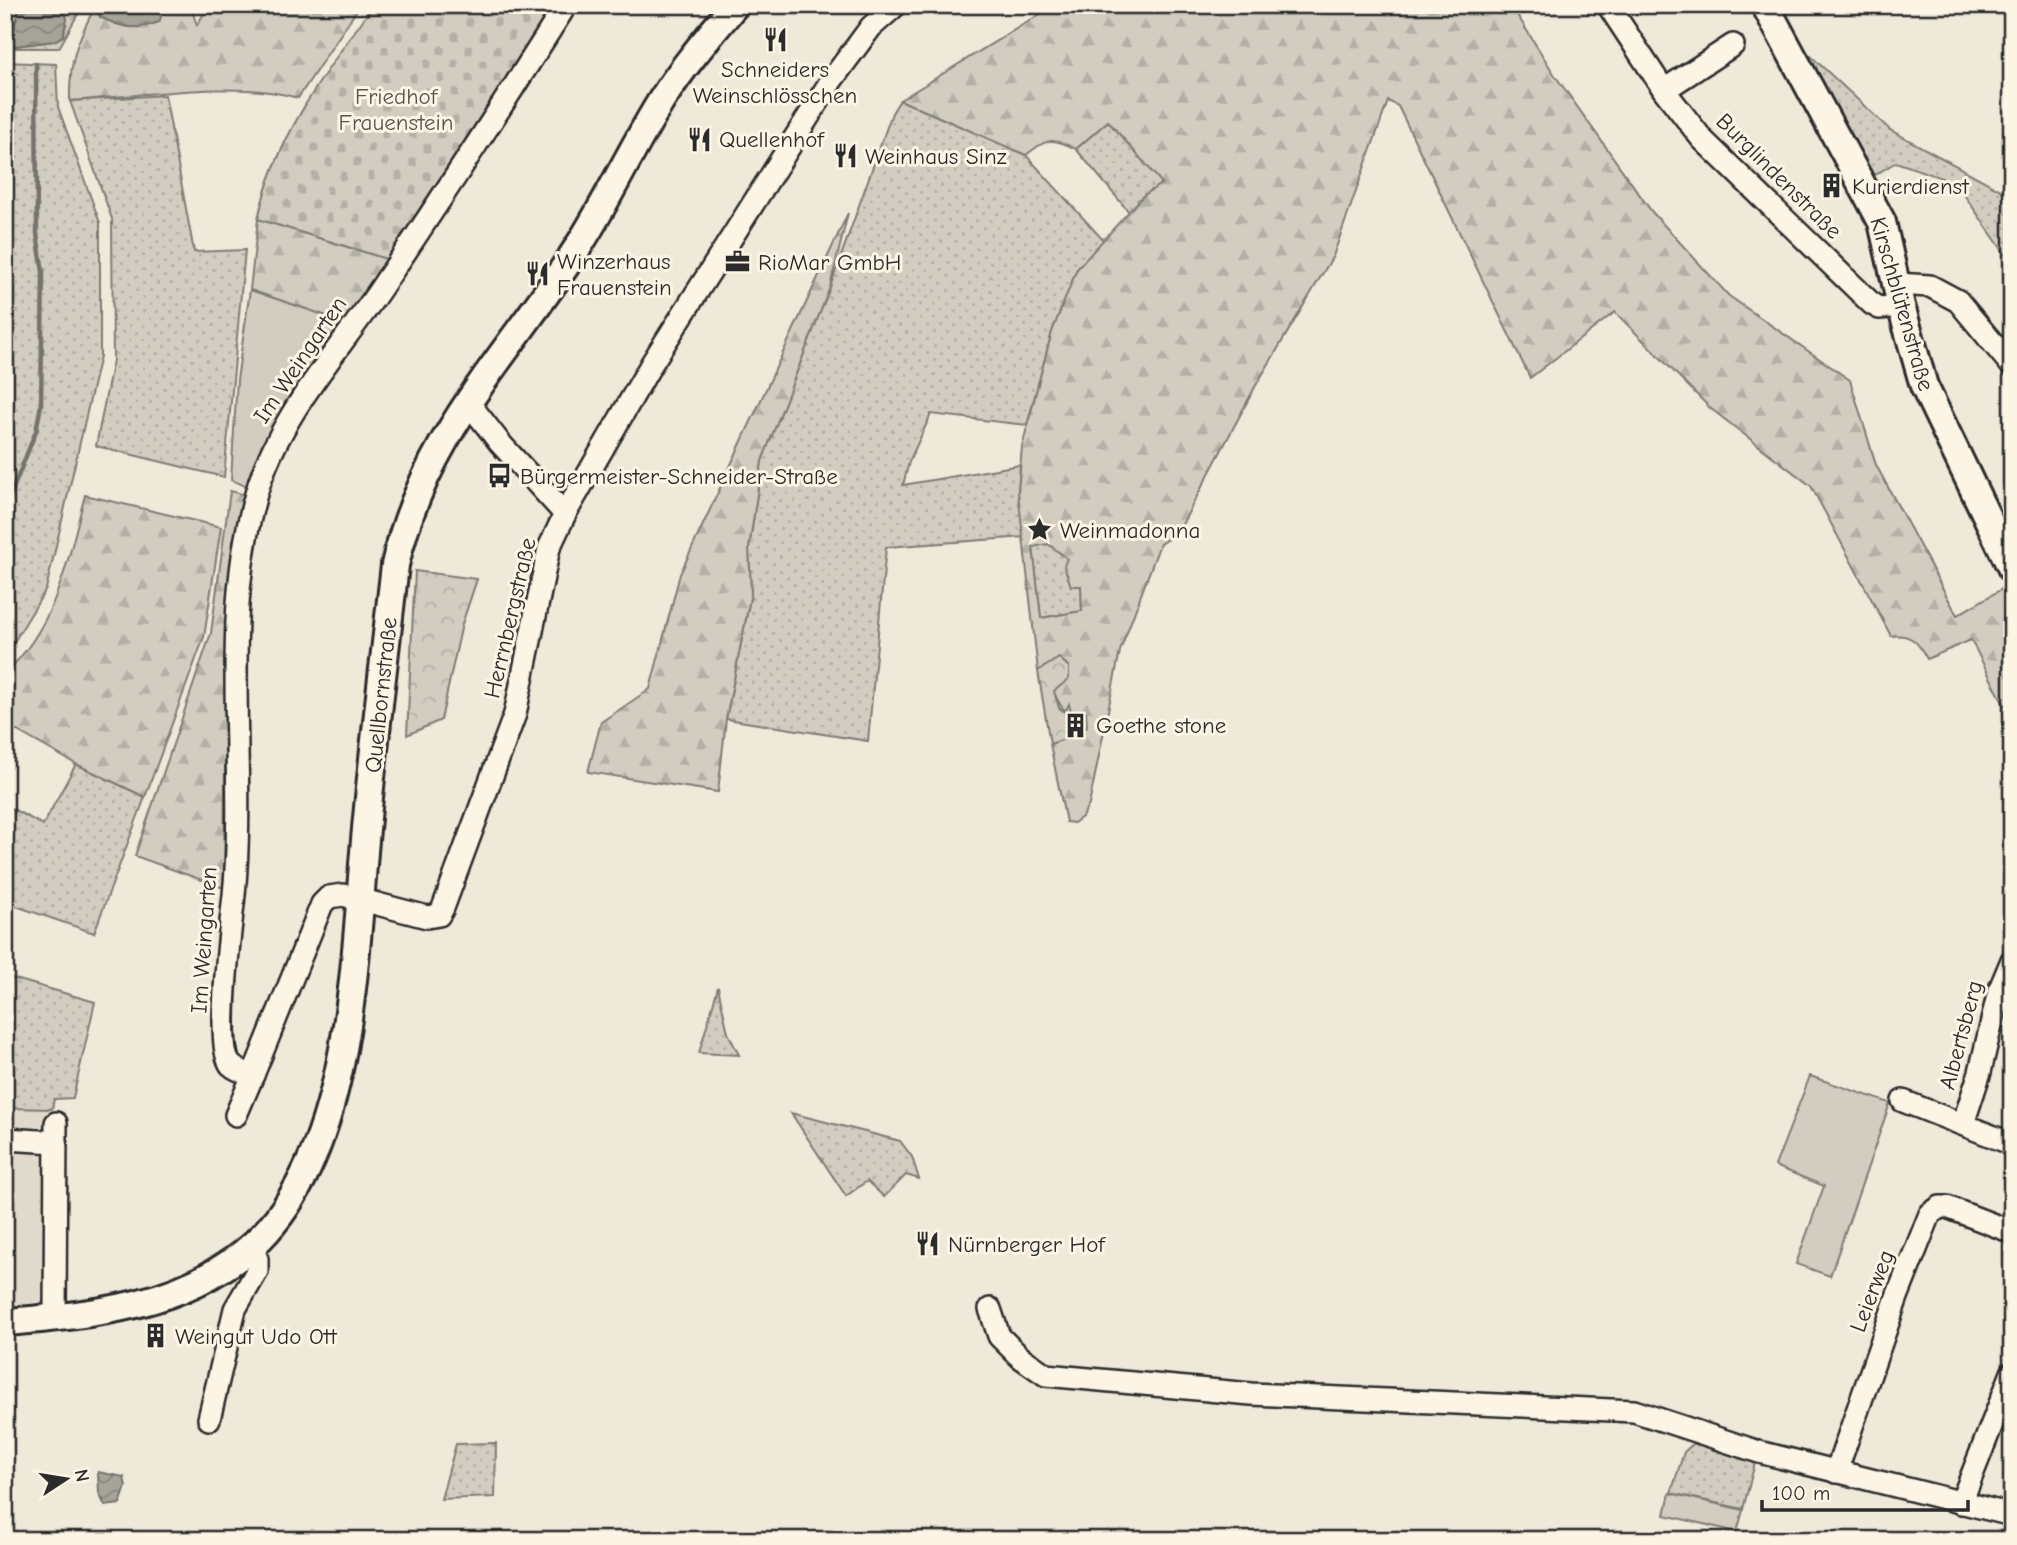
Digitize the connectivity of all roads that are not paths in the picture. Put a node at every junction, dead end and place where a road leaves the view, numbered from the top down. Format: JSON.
{"nodes":[{"id":1,"x":566,"y":5,"type":"edge"},
{"id":2,"x":735,"y":5,"type":"edge"},
{"id":3,"x":896,"y":5,"type":"edge"},
{"id":4,"x":1608,"y":5,"type":"edge"},
{"id":5,"x":1765,"y":5,"type":"edge"},
{"id":6,"x":1733,"y":45,"type":"dead end"},
{"id":7,"x":1664,"y":90,"type":"junction"},
{"id":8,"x":1898,"y":295,"type":"junction"},
{"id":9,"x":2012,"y":366,"type":"edge"},
{"id":10,"x":468,"y":402,"type":"junction"},
{"id":11,"x":565,"y":514,"type":"junction"},
{"id":12,"x":2012,"y":569,"type":"edge"},
{"id":13,"x":361,"y":898,"type":"junction"},
{"id":14,"x":2012,"y":960,"type":"edge"},
{"id":15,"x":253,"y":1075,"type":"junction"},
{"id":16,"x":1903,"y":1101,"type":"dead end"},
{"id":17,"x":236,"y":1115,"type":"dead end"},
{"id":18,"x":1963,"y":1124,"type":"junction"},
{"id":19,"x":5,"y":1139,"type":"edge"},
{"id":20,"x":2012,"y":1144,"type":"edge"},
{"id":21,"x":2012,"y":1232,"type":"edge"},
{"id":22,"x":251,"y":1247,"type":"junction"},
{"id":23,"x":989,"y":1309,"type":"dead end"},
{"id":24,"x":55,"y":1318,"type":"junction"},
{"id":25,"x":5,"y":1322,"type":"edge"},
{"id":26,"x":2012,"y":1373,"type":"edge"},
{"id":27,"x":209,"y":1419,"type":"dead end"},
{"id":28,"x":1836,"y":1472,"type":"junction"},
{"id":29,"x":1961,"y":1503,"type":"junction"},
{"id":30,"x":2012,"y":1515,"type":"edge"}],
"edges":[{"from":1,"to":15,"type":"street","name":"Im Weingarten"},
{"from":2,"to":10,"type":"main road","name":"Quellbornstraße"},
{"from":3,"to":11,"type":"street","name":"Herrnbergstraße"},
{"from":4,"to":7,"type":"street","name":"Burglindenstraße"},
{"from":5,"to":8,"type":"main road","name":"Kirschblütenstraße"},
{"from":6,"to":7,"type":"street"},
{"from":7,"to":8,"type":"street","name":"Burglindenstraße"},
{"from":8,"to":9,"type":"street","name":"Burglindenstraße"},
{"from":8,"to":12,"type":"main road","name":"Kirschblütenstraße"},
{"from":10,"to":11,"type":"street"},
{"from":10,"to":13,"type":"main road","name":"Quellbornstraße"},
{"from":11,"to":13,"type":"street","name":"Herrnbergstraße"},
{"from":13,"to":15,"type":"street"},
{"from":13,"to":22,"type":"main road","name":"Quellbornstraße"},
{"from":14,"to":18,"type":"street","name":"Albertsberg"},
{"from":15,"to":17,"type":"street"},
{"from":16,"to":18,"type":"street"},
{"from":18,"to":20,"type":"street"},
{"from":19,"to":24,"type":"street"},
{"from":21,"to":28,"type":"street","name":"Leierweg"},
{"from":22,"to":24,"type":"main road","name":"Quellbornstraße"},
{"from":22,"to":27,"type":"street"},
{"from":23,"to":28,"type":"street"},
{"from":24,"to":25,"type":"main road","name":"Quellbornstraße"},
{"from":26,"to":29,"type":"street"},
{"from":28,"to":29,"type":"street"},
{"from":29,"to":30,"type":"street"}]}
